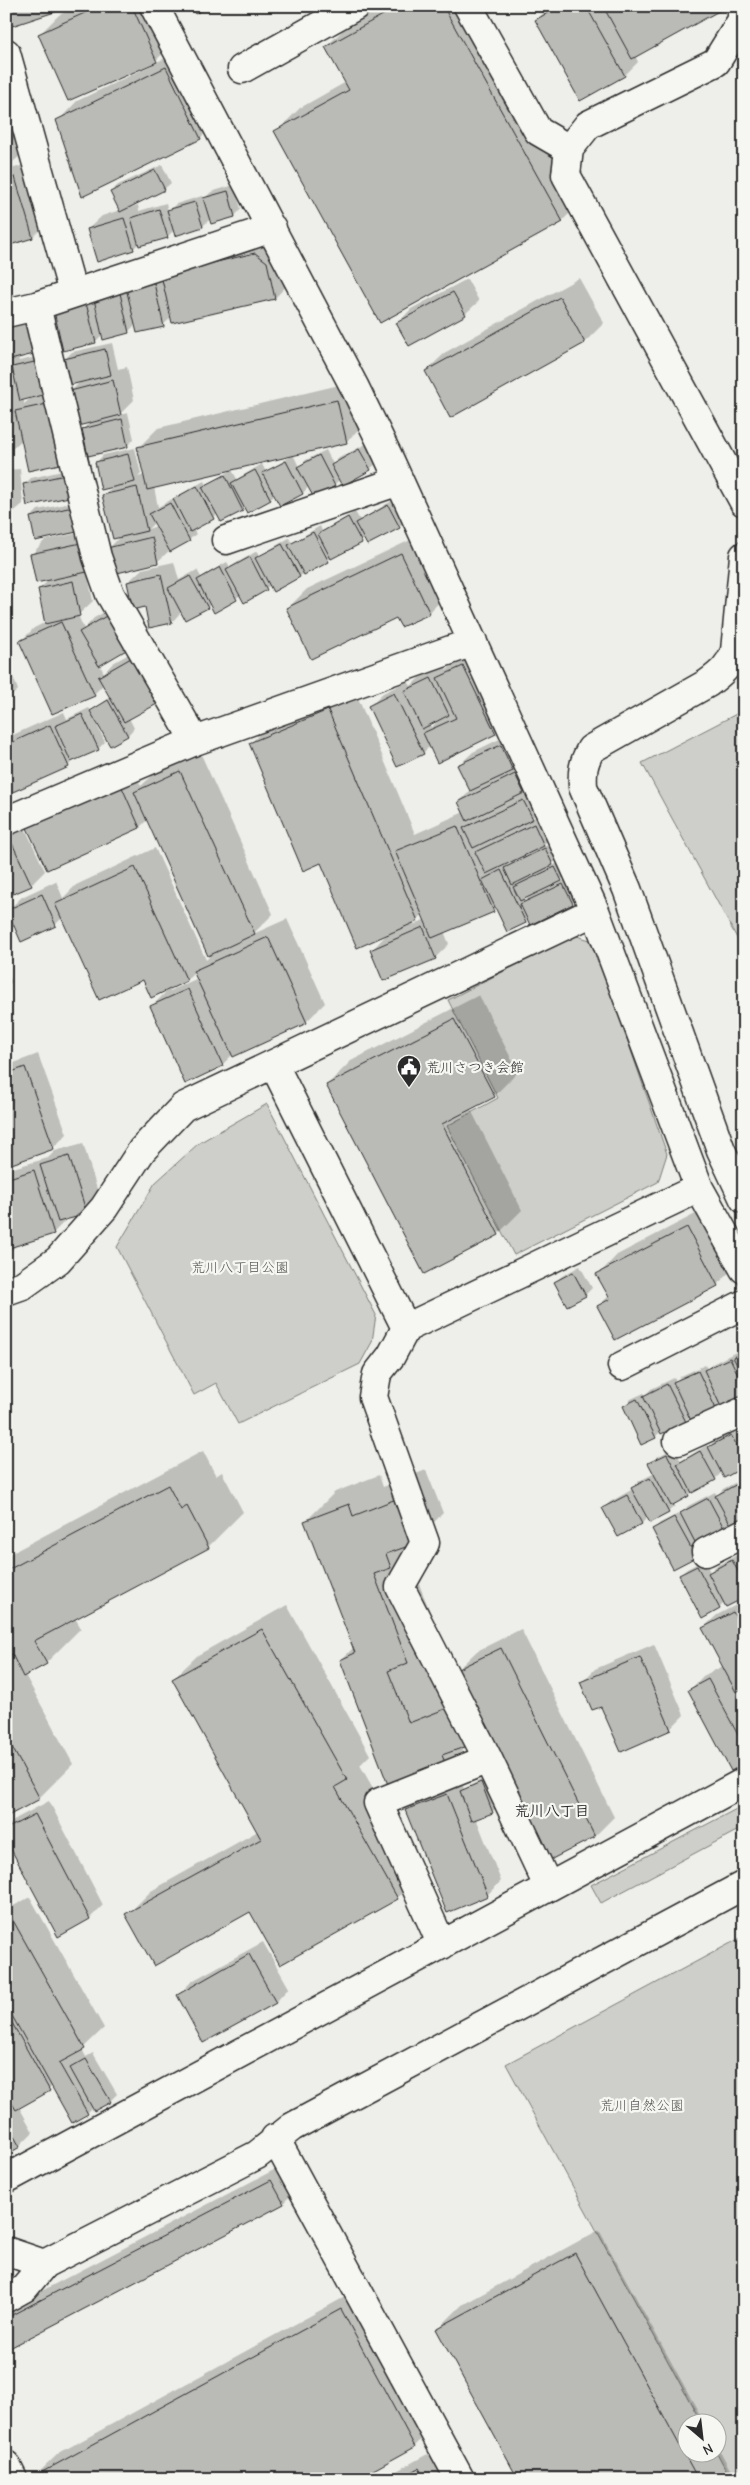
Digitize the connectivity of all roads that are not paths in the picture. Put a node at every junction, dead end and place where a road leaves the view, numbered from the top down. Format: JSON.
{"nodes":[{"id":1,"x":154,"y":6,"type":"edge"},
{"id":2,"x":355,"y":6,"type":"edge"},
{"id":3,"x":468,"y":6,"type":"edge"},
{"id":4,"x":742,"y":15,"type":"edge"},
{"id":5,"x":6,"y":53,"type":"edge"},
{"id":6,"x":242,"y":68,"type":"dead end"},
{"id":7,"x":569,"y":149,"type":"junction"},
{"id":8,"x":272,"y":228,"type":"junction"},
{"id":9,"x":73,"y":293,"type":"junction"},
{"id":10,"x":36,"y":306,"type":"junction"},
{"id":11,"x":6,"y":313,"type":"edge"},
{"id":12,"x":400,"y":481,"type":"junction"},
{"id":13,"x":744,"y":502,"type":"edge"},
{"id":14,"x":226,"y":540,"type":"dead end"},
{"id":15,"x":744,"y":556,"type":"edge"},
{"id":16,"x":473,"y":642,"type":"junction"},
{"id":17,"x":195,"y":741,"type":"junction"},
{"id":18,"x":6,"y":821,"type":"edge"},
{"id":19,"x":595,"y":911,"type":"junction"},
{"id":20,"x":274,"y":1065,"type":"junction"},
{"id":21,"x":699,"y":1188,"type":"junction"},
{"id":22,"x":744,"y":1199,"type":"edge"},
{"id":23,"x":744,"y":1269,"type":"edge"},
{"id":24,"x":6,"y":1291,"type":"edge"},
{"id":25,"x":744,"y":1304,"type":"edge"},
{"id":26,"x":406,"y":1328,"type":"junction"},
{"id":27,"x":622,"y":1366,"type":"dead end"},
{"id":28,"x":744,"y":1411,"type":"edge"},
{"id":29,"x":678,"y":1441,"type":"dead end"},
{"id":30,"x":744,"y":1533,"type":"edge"},
{"id":31,"x":706,"y":1552,"type":"dead end"},
{"id":32,"x":488,"y":1759,"type":"junction"},
{"id":33,"x":744,"y":1782,"type":"edge"},
{"id":34,"x":744,"y":1885,"type":"edge"},
{"id":35,"x":548,"y":1886,"type":"junction"},
{"id":36,"x":442,"y":1945,"type":"junction"},
{"id":37,"x":275,"y":2138,"type":"junction"},
{"id":38,"x":6,"y":2179,"type":"edge"},
{"id":39,"x":6,"y":2250,"type":"edge"},
{"id":40,"x":44,"y":2264,"type":"junction"},
{"id":41,"x":6,"y":2298,"type":"edge"},
{"id":42,"x":6,"y":2465,"type":"edge"},
{"id":43,"x":13,"y":2479,"type":"edge"},
{"id":44,"x":460,"y":2479,"type":"edge"}],
"edges":[{"from":1,"to":8,"type":"street"},
{"from":2,"to":6,"type":"street"},
{"from":3,"to":7,"type":"street"},
{"from":4,"to":7,"type":"street"},
{"from":5,"to":9,"type":"street"},
{"from":7,"to":13,"type":"street"},
{"from":8,"to":9,"type":"street"},
{"from":8,"to":12,"type":"street"},
{"from":9,"to":10,"type":"street"},
{"from":10,"to":11,"type":"street"},
{"from":10,"to":17,"type":"street"},
{"from":12,"to":14,"type":"street"},
{"from":12,"to":16,"type":"street"},
{"from":15,"to":22,"type":"street"},
{"from":16,"to":17,"type":"street"},
{"from":16,"to":19,"type":"street"},
{"from":17,"to":18,"type":"street"},
{"from":19,"to":20,"type":"street"},
{"from":19,"to":21,"type":"street"},
{"from":20,"to":24,"type":"street"},
{"from":20,"to":26,"type":"street"},
{"from":21,"to":23,"type":"street"},
{"from":21,"to":26,"type":"street"},
{"from":25,"to":27,"type":"street"},
{"from":26,"to":32,"type":"street"},
{"from":28,"to":29,"type":"street"},
{"from":30,"to":31,"type":"street"},
{"from":32,"to":35,"type":"street"},
{"from":32,"to":36,"type":"street"},
{"from":33,"to":35,"type":"street"},
{"from":34,"to":37,"type":"street"},
{"from":35,"to":36,"type":"street"},
{"from":36,"to":38,"type":"street"},
{"from":37,"to":40,"type":"street"},
{"from":37,"to":44,"type":"street"},
{"from":39,"to":40,"type":"street"},
{"from":40,"to":41,"type":"street"},
{"from":42,"to":43,"type":"street"}]}
